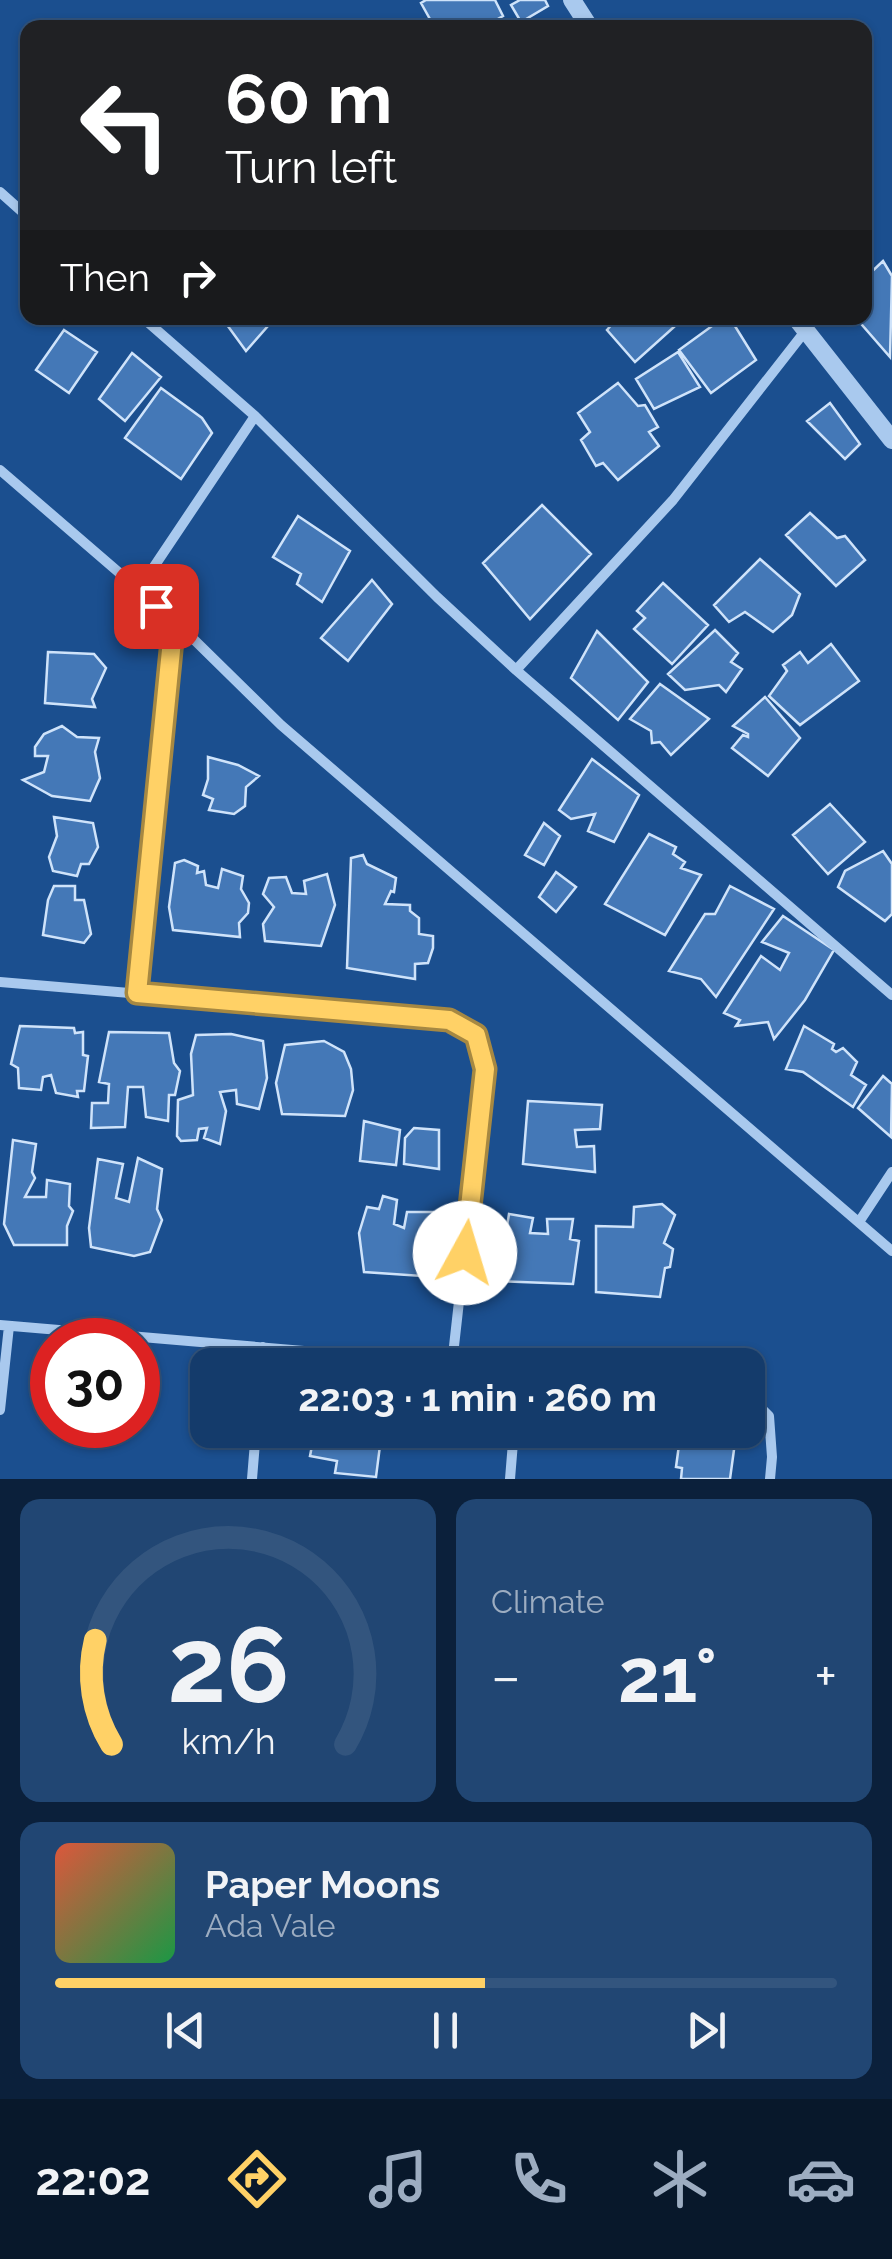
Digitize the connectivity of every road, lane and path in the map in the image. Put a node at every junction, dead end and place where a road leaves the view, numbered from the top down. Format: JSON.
{"nodes":[{"id":1,"x":0,"y":192,"type":"edge"},
{"id":2,"x":20,"y":209,"type":"edge"},
{"id":3,"x":150,"y":325,"type":"edge"},
{"id":4,"x":800,"y":325,"type":"edge"},
{"id":5,"x":802,"y":325,"type":"edge"},
{"id":6,"x":255,"y":416,"type":"junction"},
{"id":7,"x":892,"y":440,"type":"edge"},
{"id":8,"x":0,"y":470,"type":"edge"},
{"id":9,"x":137,"y":592,"type":"junction"},
{"id":10,"x":174,"y":620,"type":"junction"},
{"id":11,"x":516,"y":670,"type":"junction"},
{"id":12,"x":0,"y":982,"type":"edge"},
{"id":13,"x":137,"y":993,"type":"junction"},
{"id":14,"x":892,"y":996,"type":"edge"},
{"id":15,"x":892,"y":1172,"type":"edge"},
{"id":16,"x":858,"y":1222,"type":"junction"},
{"id":17,"x":892,"y":1252,"type":"edge"},
{"id":18,"x":4,"y":1326,"type":"edge"},
{"id":19,"x":263,"y":1347,"type":"joint"},
{"id":20,"x":274,"y":1348,"type":"edge"},
{"id":21,"x":454,"y":1348,"type":"edge"},
{"id":22,"x":0,"y":1410,"type":"edge"},
{"id":23,"x":765,"y":1413,"type":"edge"},
{"id":24,"x":255,"y":1448,"type":"edge"},
{"id":25,"x":513,"y":1448,"type":"edge"},
{"id":26,"x":252,"y":1479,"type":"edge"},
{"id":27,"x":510,"y":1479,"type":"edge"},
{"id":28,"x":770,"y":1479,"type":"edge"}],
"edges":[{"from":1,"to":2,"type":"street"},
{"from":3,"to":6,"type":"street"},
{"from":4,"to":11,"type":"street"},
{"from":5,"to":7,"type":"street"},
{"from":6,"to":9,"type":"street"},
{"from":6,"to":11,"type":"street"},
{"from":8,"to":9,"type":"street"},
{"from":9,"to":10,"type":"street"},
{"from":10,"to":13,"type":"street"},
{"from":10,"to":16,"type":"street"},
{"from":11,"to":14,"type":"street"},
{"from":12,"to":13,"type":"street"},
{"from":13,"to":21,"type":"street"},
{"from":15,"to":16,"type":"street"},
{"from":16,"to":17,"type":"street"},
{"from":18,"to":19,"type":"street"},
{"from":18,"to":22,"type":"street"},
{"from":19,"to":20,"type":"street"},
{"from":23,"to":28,"type":"street"},
{"from":24,"to":26,"type":"street"},
{"from":25,"to":27,"type":"street"}]}
